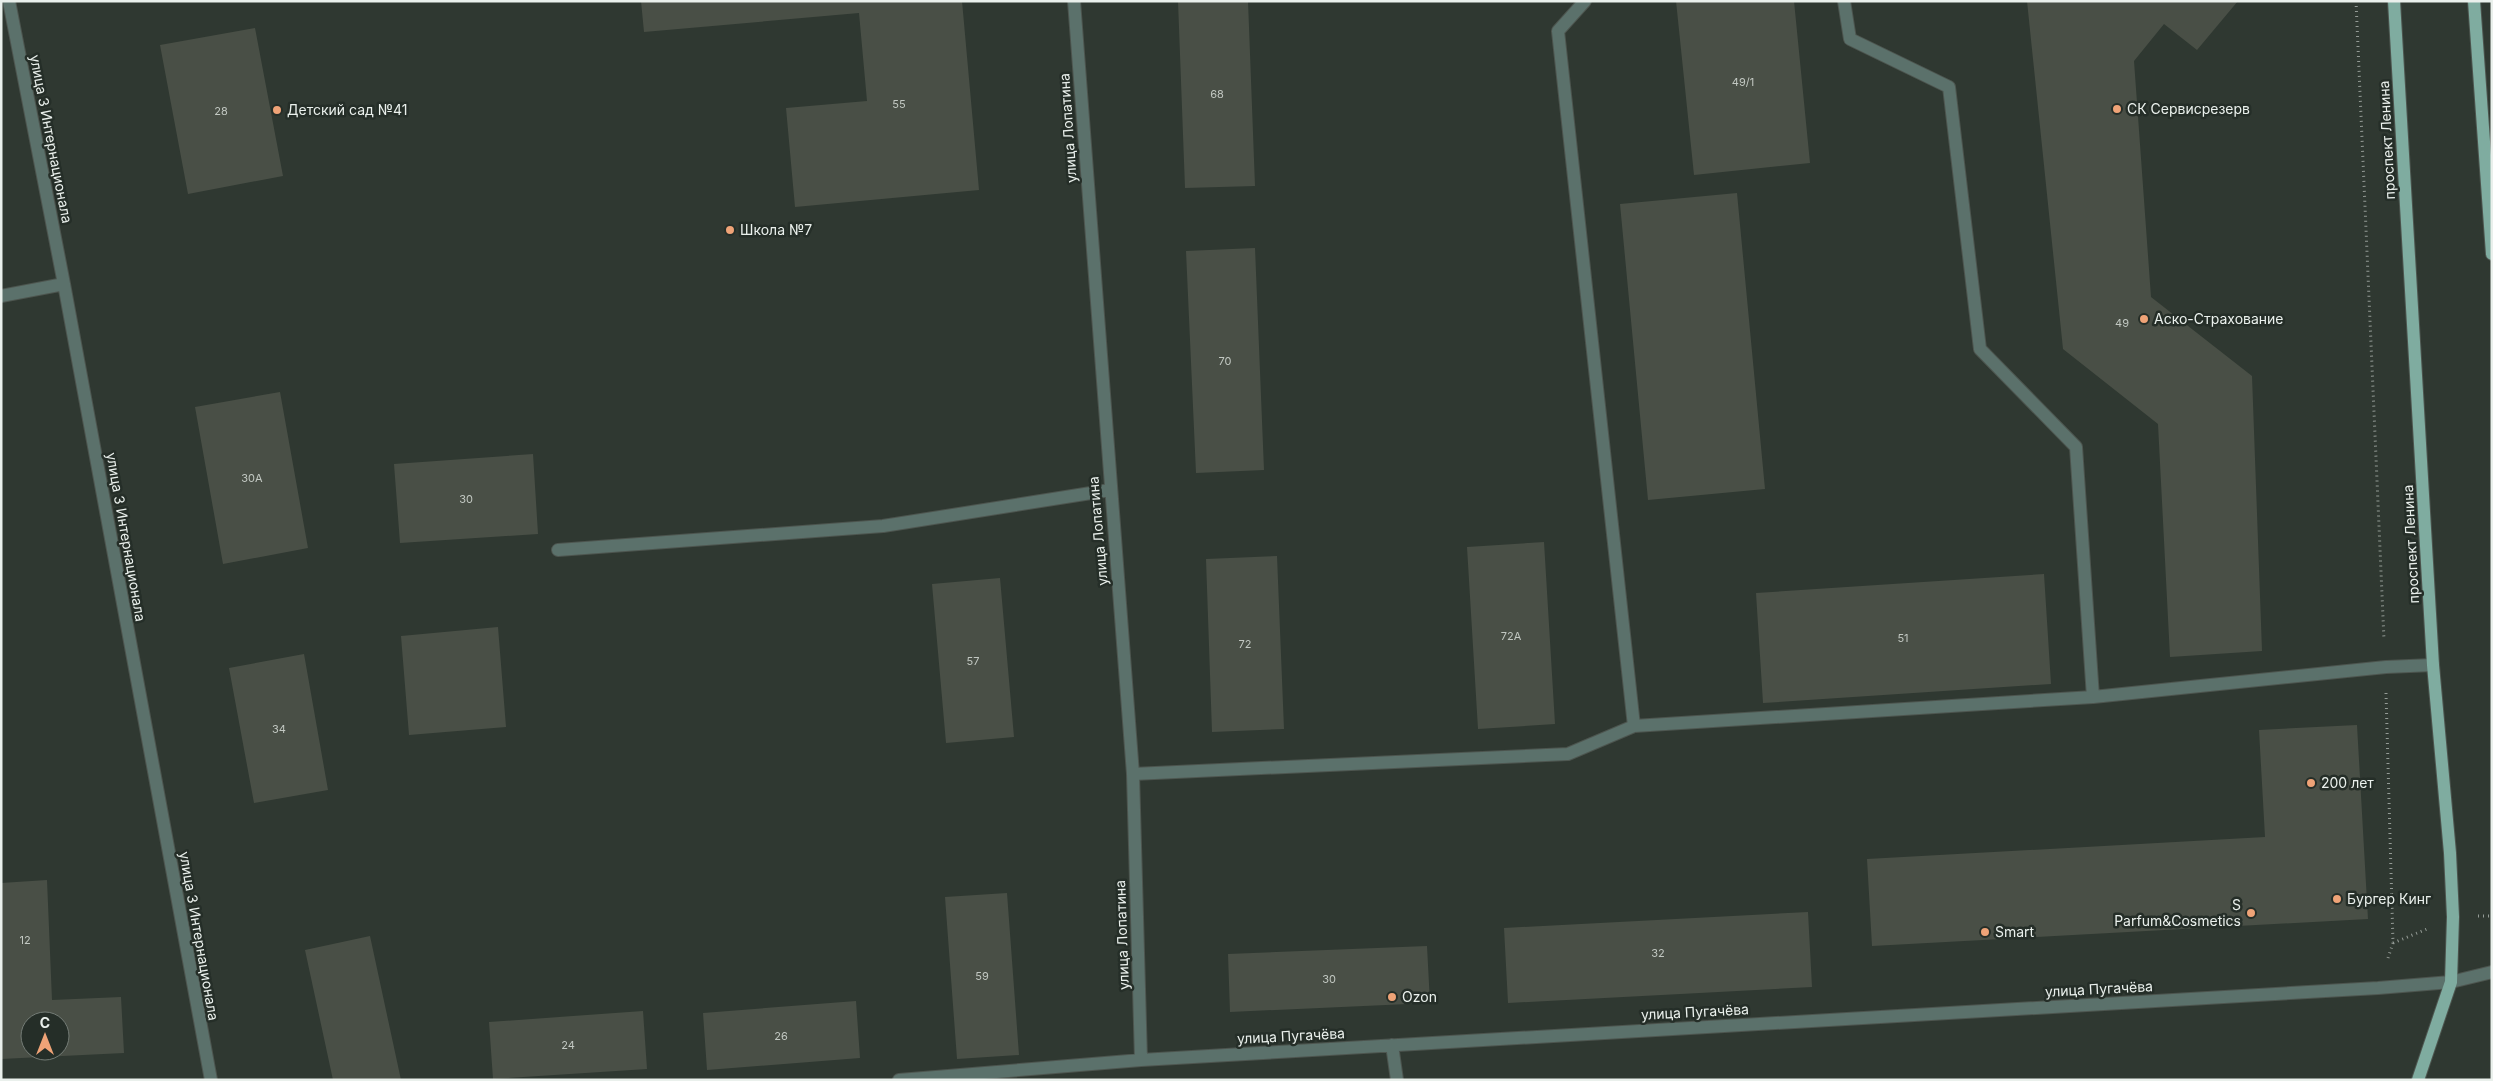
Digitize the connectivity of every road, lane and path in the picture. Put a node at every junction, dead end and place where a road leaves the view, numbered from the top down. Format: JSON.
{"nodes":[{"id":1,"x":9,"y":1,"type":"edge"},
{"id":2,"x":1074,"y":1,"type":"edge"},
{"id":3,"x":1585,"y":1,"type":"edge"},
{"id":4,"x":1844,"y":1,"type":"edge"},
{"id":5,"x":2356,"y":1,"type":"edge"},
{"id":6,"x":2394,"y":1,"type":"edge"},
{"id":7,"x":2474,"y":1,"type":"edge"},
{"id":8,"x":2492,"y":254,"type":"edge"},
{"id":9,"x":64,"y":284,"type":"junction"},
{"id":10,"x":1,"y":296,"type":"edge"},
{"id":11,"x":1110,"y":490,"type":"junction"},
{"id":12,"x":558,"y":550,"type":"dead end"},
{"id":13,"x":2433,"y":666,"type":"junction"},
{"id":14,"x":2386,"y":667,"type":"junction"},
{"id":15,"x":2093,"y":697,"type":"junction"},
{"id":16,"x":1634,"y":726,"type":"junction"},
{"id":17,"x":1132,"y":774,"type":"junction"},
{"id":18,"x":2492,"y":972,"type":"edge"},
{"id":19,"x":2450,"y":982,"type":"junction"},
{"id":20,"x":2378,"y":988,"type":"junction"},
{"id":21,"x":1392,"y":1045,"type":"junction"},
{"id":22,"x":1140,"y":1060,"type":"junction"},
{"id":23,"x":210,"y":1080,"type":"edge"},
{"id":24,"x":899,"y":1080,"type":"edge"},
{"id":25,"x":1397,"y":1080,"type":"edge"},
{"id":26,"x":2418,"y":1080,"type":"edge"}],
"edges":[{"from":1,"to":9,"type":"street","name":"улица 3 Интернационала"},
{"from":2,"to":11,"type":"street","name":"улица Лопатина"},
{"from":3,"to":16,"type":"street"},
{"from":4,"to":15,"type":"street"},
{"from":5,"to":14,"type":"path"},
{"from":6,"to":13,"type":"main road","name":"проспект Ленина"},
{"from":7,"to":8,"type":"main road"},
{"from":9,"to":10,"type":"street"},
{"from":9,"to":23,"type":"street","name":"улица 3 Интернационала"},
{"from":11,"to":12,"type":"street"},
{"from":11,"to":17,"type":"street","name":"улица Лопатина"},
{"from":13,"to":14,"type":"street"},
{"from":13,"to":19,"type":"main road","name":"проспект Ленина"},
{"from":14,"to":15,"type":"street"},
{"from":14,"to":20,"type":"path"},
{"from":15,"to":16,"type":"street"},
{"from":16,"to":17,"type":"street"},
{"from":17,"to":22,"type":"street","name":"улица Лопатина"},
{"from":18,"to":19,"type":"street","name":"улица Пугачёва"},
{"from":19,"to":20,"type":"street","name":"улица Пугачёва"},
{"from":19,"to":26,"type":"main road","name":"проспект Ленина"},
{"from":20,"to":21,"type":"street","name":"улица Пугачёва"},
{"from":21,"to":22,"type":"street","name":"улица Пугачёва"},
{"from":21,"to":25,"type":"street"},
{"from":22,"to":24,"type":"street","name":"улица Пугачёва"}]}
